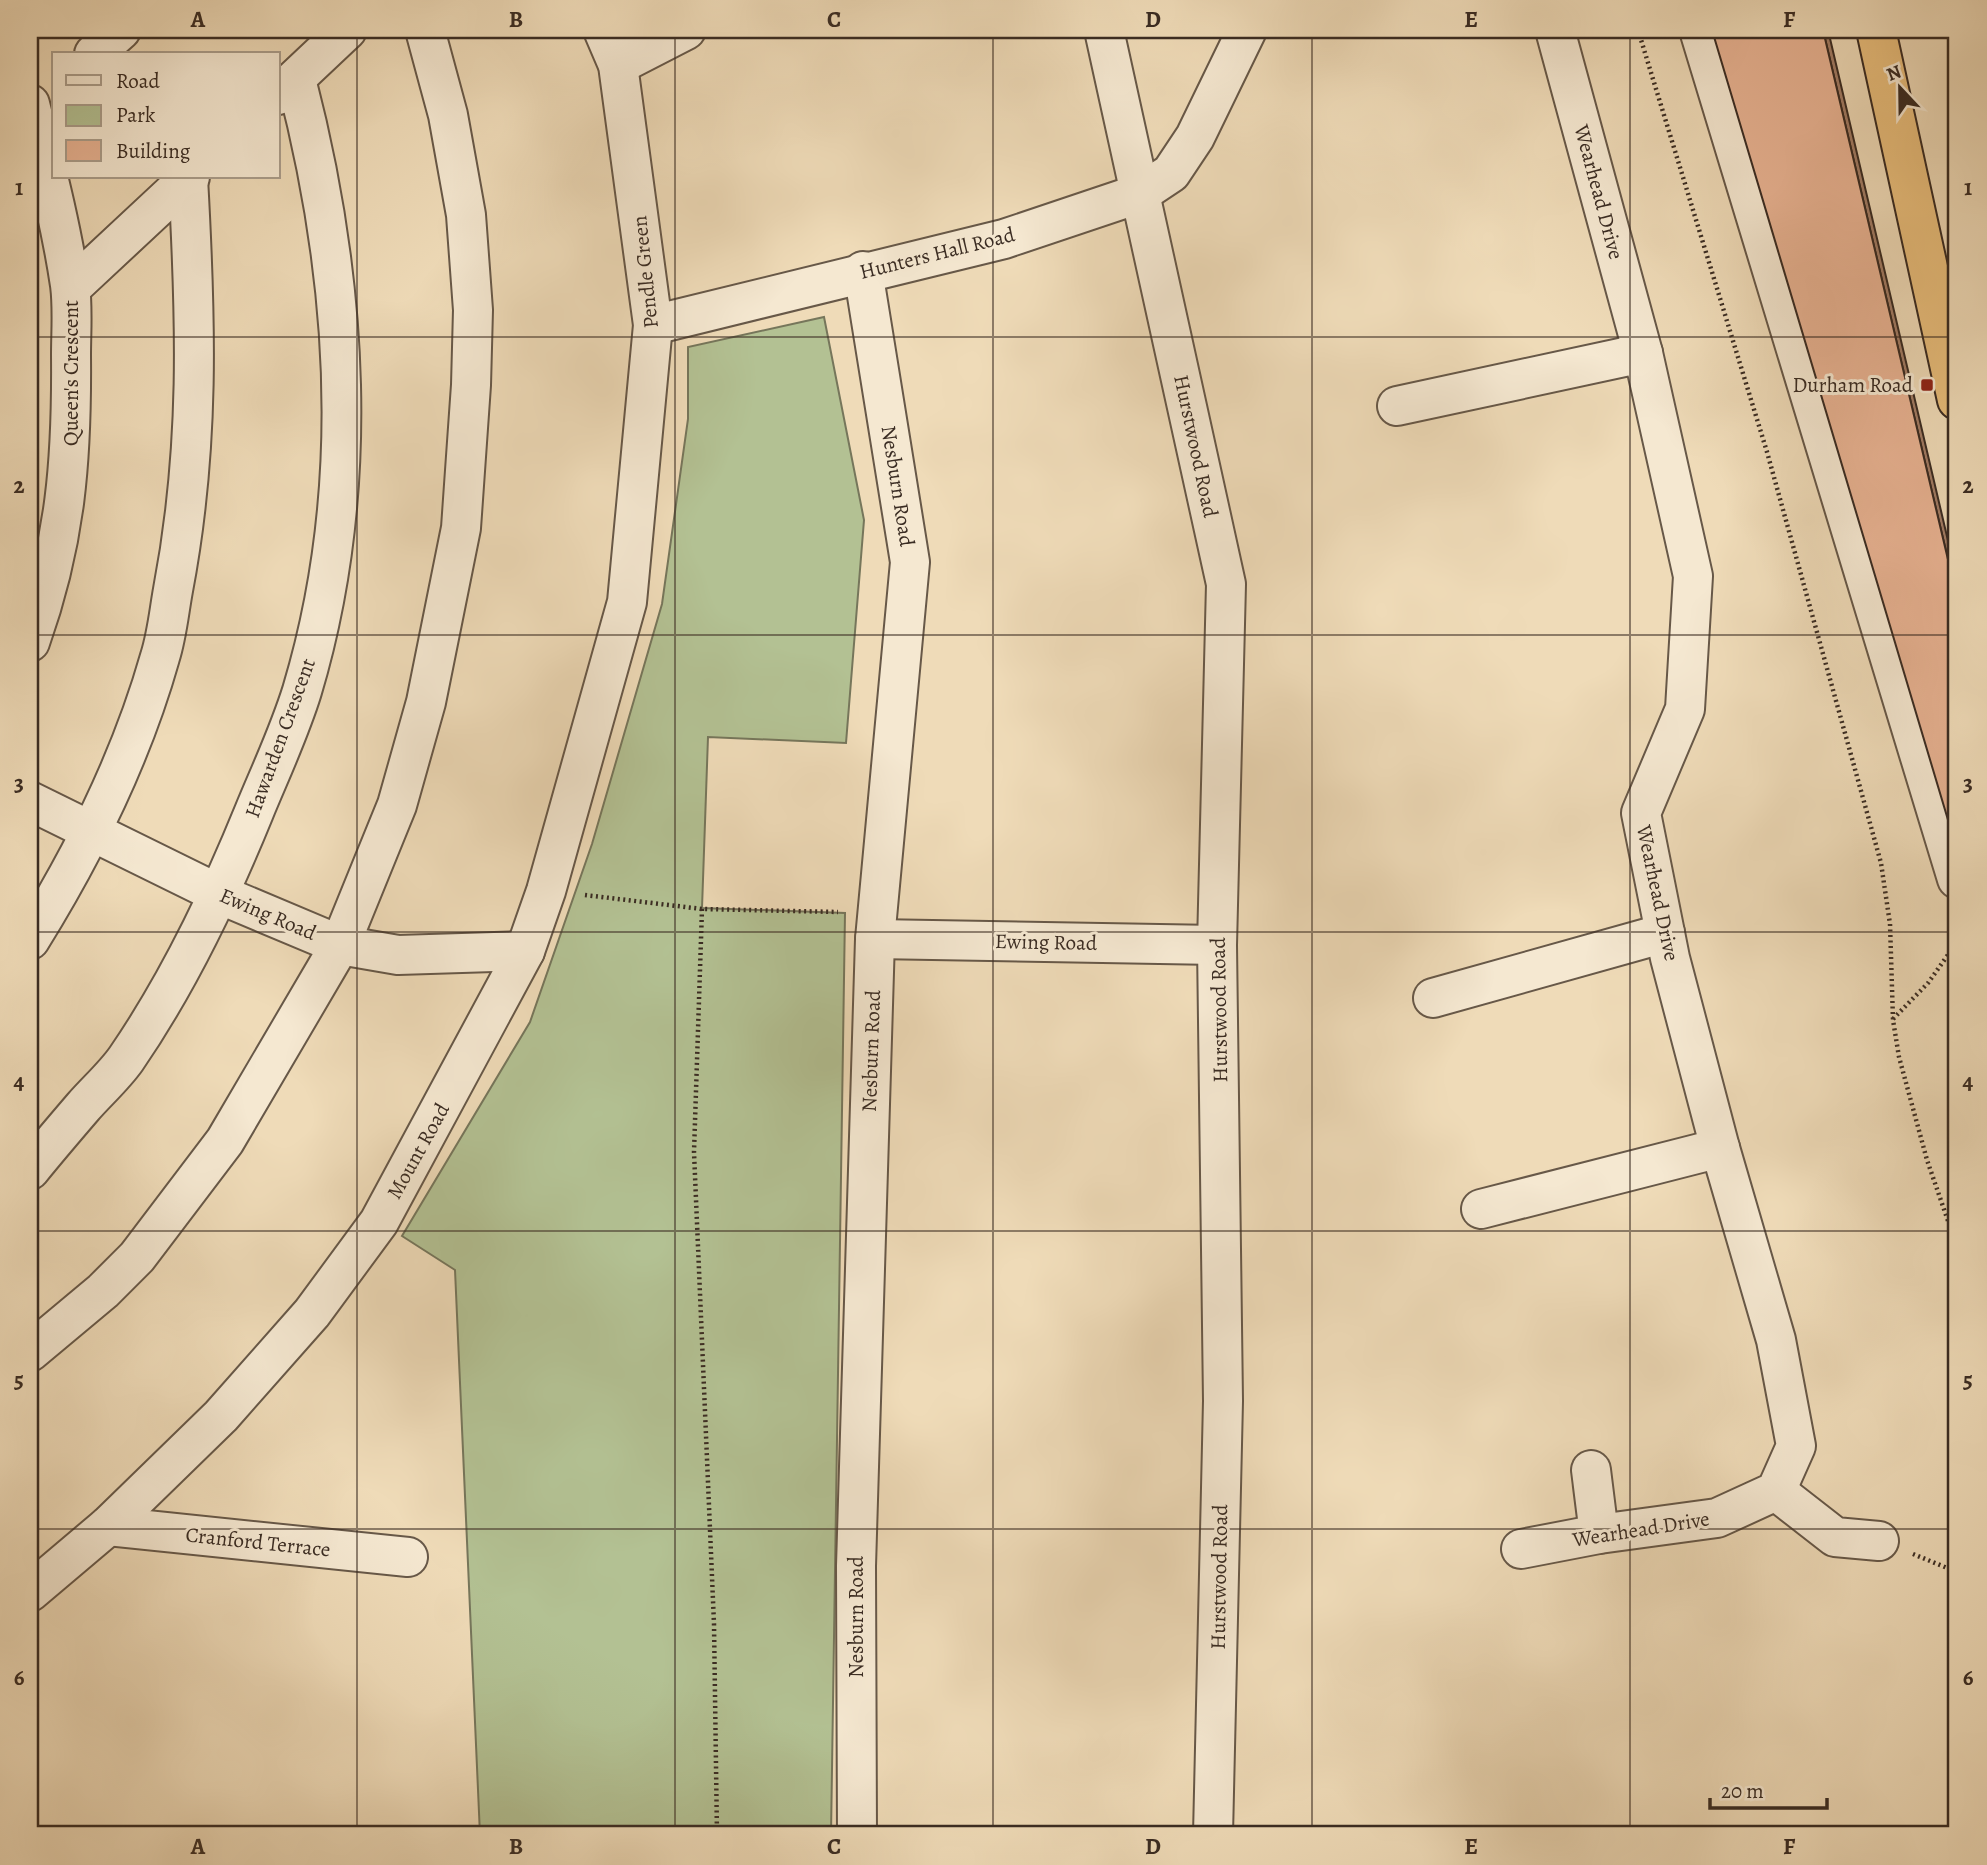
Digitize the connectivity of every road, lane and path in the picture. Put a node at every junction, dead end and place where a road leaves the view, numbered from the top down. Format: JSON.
{"nodes":[{"id":1,"x":121,"y":30,"type":"edge"},
{"id":2,"x":347,"y":30,"type":"edge"},
{"id":3,"x":425,"y":30,"type":"edge"},
{"id":4,"x":603,"y":30,"type":"edge"},
{"id":5,"x":686,"y":30,"type":"edge"},
{"id":6,"x":1104,"y":30,"type":"edge"},
{"id":7,"x":1247,"y":30,"type":"edge"},
{"id":8,"x":1555,"y":30,"type":"edge"},
{"id":9,"x":1637,"y":30,"type":"edge"},
{"id":10,"x":1699,"y":30,"type":"edge"},
{"id":11,"x":1875,"y":30,"type":"edge"},
{"id":12,"x":96,"y":52,"type":"edge"},
{"id":13,"x":618,"y":65,"type":"junction"},
{"id":14,"x":287,"y":87,"type":"edge"},
{"id":15,"x":39,"y":102,"type":"edge"},
{"id":16,"x":189,"y":178,"type":"edge"},
{"id":17,"x":1141,"y":193,"type":"junction"},
{"id":18,"x":863,"y":271,"type":"junction"},
{"id":19,"x":71,"y":288,"type":"junction"},
{"id":20,"x":653,"y":325,"type":"junction"},
{"id":21,"x":1643,"y":353,"type":"junction"},
{"id":22,"x":1956,"y":394,"type":"edge"},
{"id":23,"x":1397,"y":406,"type":"dead end"},
{"id":24,"x":627,"y":601,"type":"joint"},
{"id":25,"x":30,"y":642,"type":"edge"},
{"id":26,"x":30,"y":801,"type":"edge"},
{"id":27,"x":90,"y":831,"type":"junction"},
{"id":28,"x":1957,"y":879,"type":"edge"},
{"id":29,"x":546,"y":891,"type":"junction"},
{"id":30,"x":220,"y":895,"type":"junction"},
{"id":31,"x":702,"y":909,"type":"junction"},
{"id":32,"x":876,"y":926,"type":"junction"},
{"id":33,"x":1665,"y":933,"type":"junction"},
{"id":34,"x":30,"y":940,"type":"edge"},
{"id":35,"x":1957,"y":942,"type":"edge"},
{"id":36,"x":340,"y":945,"type":"junction"},
{"id":37,"x":1217,"y":945,"type":"junction"},
{"id":38,"x":525,"y":951,"type":"junction"},
{"id":39,"x":1433,"y":998,"type":"dead end"},
{"id":40,"x":1893,"y":1020,"type":"junction"},
{"id":41,"x":1720,"y":1148,"type":"junction"},
{"id":42,"x":30,"y":1170,"type":"edge"},
{"id":43,"x":1480,"y":1209,"type":"dead end"},
{"id":44,"x":1957,"y":1247,"type":"edge"},
{"id":45,"x":30,"y":1352,"type":"edge"},
{"id":46,"x":1591,"y":1470,"type":"dead end"},
{"id":47,"x":1776,"y":1491,"type":"junction"},
{"id":48,"x":108,"y":1526,"type":"junction"},
{"id":49,"x":1599,"y":1534,"type":"junction"},
{"id":50,"x":1879,"y":1541,"type":"joint"},
{"id":51,"x":1521,"y":1549,"type":"dead end"},
{"id":52,"x":408,"y":1557,"type":"dead end"},
{"id":53,"x":1957,"y":1572,"type":"edge"},
{"id":54,"x":30,"y":1592,"type":"edge"},
{"id":55,"x":717,"y":1835,"type":"edge"},
{"id":56,"x":857,"y":1835,"type":"edge"},
{"id":57,"x":1213,"y":1835,"type":"edge"}],
"edges":[{"from":1,"to":12,"type":"street"},
{"from":2,"to":14,"type":"street"},
{"from":3,"to":36,"type":"street"},
{"from":4,"to":13,"type":"street","name":"Pendle Green"},
{"from":5,"to":13,"type":"street"},
{"from":6,"to":17,"type":"street","name":"Hurstwood Road"},
{"from":7,"to":17,"type":"street","name":"Hunters Hall Road"},
{"from":8,"to":21,"type":"street","name":"Wearhead Drive"},
{"from":9,"to":40,"type":"path"},
{"from":10,"to":28,"type":"street"},
{"from":11,"to":22,"type":"highway"},
{"from":13,"to":20,"type":"street","name":"Pendle Green"},
{"from":14,"to":30,"type":"street","name":"Hawarden Crescent"},
{"from":15,"to":19,"type":"street","name":"Queen's Crescent"},
{"from":16,"to":19,"type":"street"},
{"from":16,"to":27,"type":"street"},
{"from":17,"to":18,"type":"street","name":"Hunters Hall Road"},
{"from":17,"to":37,"type":"street","name":"Hurstwood Road"},
{"from":18,"to":20,"type":"street","name":"Hunters Hall Road"},
{"from":18,"to":32,"type":"street","name":"Nesburn Road"},
{"from":19,"to":25,"type":"street","name":"Queen's Crescent"},
{"from":20,"to":24,"type":"street","name":"Pendle Green"},
{"from":21,"to":23,"type":"street"},
{"from":21,"to":33,"type":"street","name":"Wearhead Drive"},
{"from":24,"to":29,"type":"street","name":"Mount Road"},
{"from":26,"to":27,"type":"street","name":"Ewing Road"},
{"from":27,"to":30,"type":"street","name":"Ewing Road"},
{"from":27,"to":34,"type":"street"},
{"from":29,"to":31,"type":"path"},
{"from":29,"to":38,"type":"street","name":"Mount Road"},
{"from":30,"to":36,"type":"street","name":"Ewing Road"},
{"from":30,"to":42,"type":"street","name":"Hawarden Crescent"},
{"from":31,"to":32,"type":"path"},
{"from":31,"to":55,"type":"path"},
{"from":32,"to":37,"type":"street","name":"Ewing Road"},
{"from":32,"to":56,"type":"street","name":"Nesburn Road"},
{"from":33,"to":39,"type":"street"},
{"from":33,"to":41,"type":"street","name":"Wearhead Drive"},
{"from":35,"to":40,"type":"path"},
{"from":36,"to":38,"type":"street","name":"Ewing Road"},
{"from":36,"to":45,"type":"street"},
{"from":37,"to":57,"type":"street","name":"Hurstwood Road"},
{"from":38,"to":48,"type":"street","name":"Mount Road"},
{"from":40,"to":44,"type":"path"},
{"from":41,"to":43,"type":"street"},
{"from":41,"to":47,"type":"street","name":"Wearhead Drive"},
{"from":46,"to":49,"type":"street"},
{"from":47,"to":49,"type":"street","name":"Wearhead Drive"},
{"from":47,"to":50,"type":"street"},
{"from":48,"to":52,"type":"street","name":"Cranford Terrace"},
{"from":48,"to":54,"type":"street","name":"Mount Road"},
{"from":49,"to":51,"type":"street","name":"Wearhead Drive"},
{"from":50,"to":53,"type":"path"}]}
